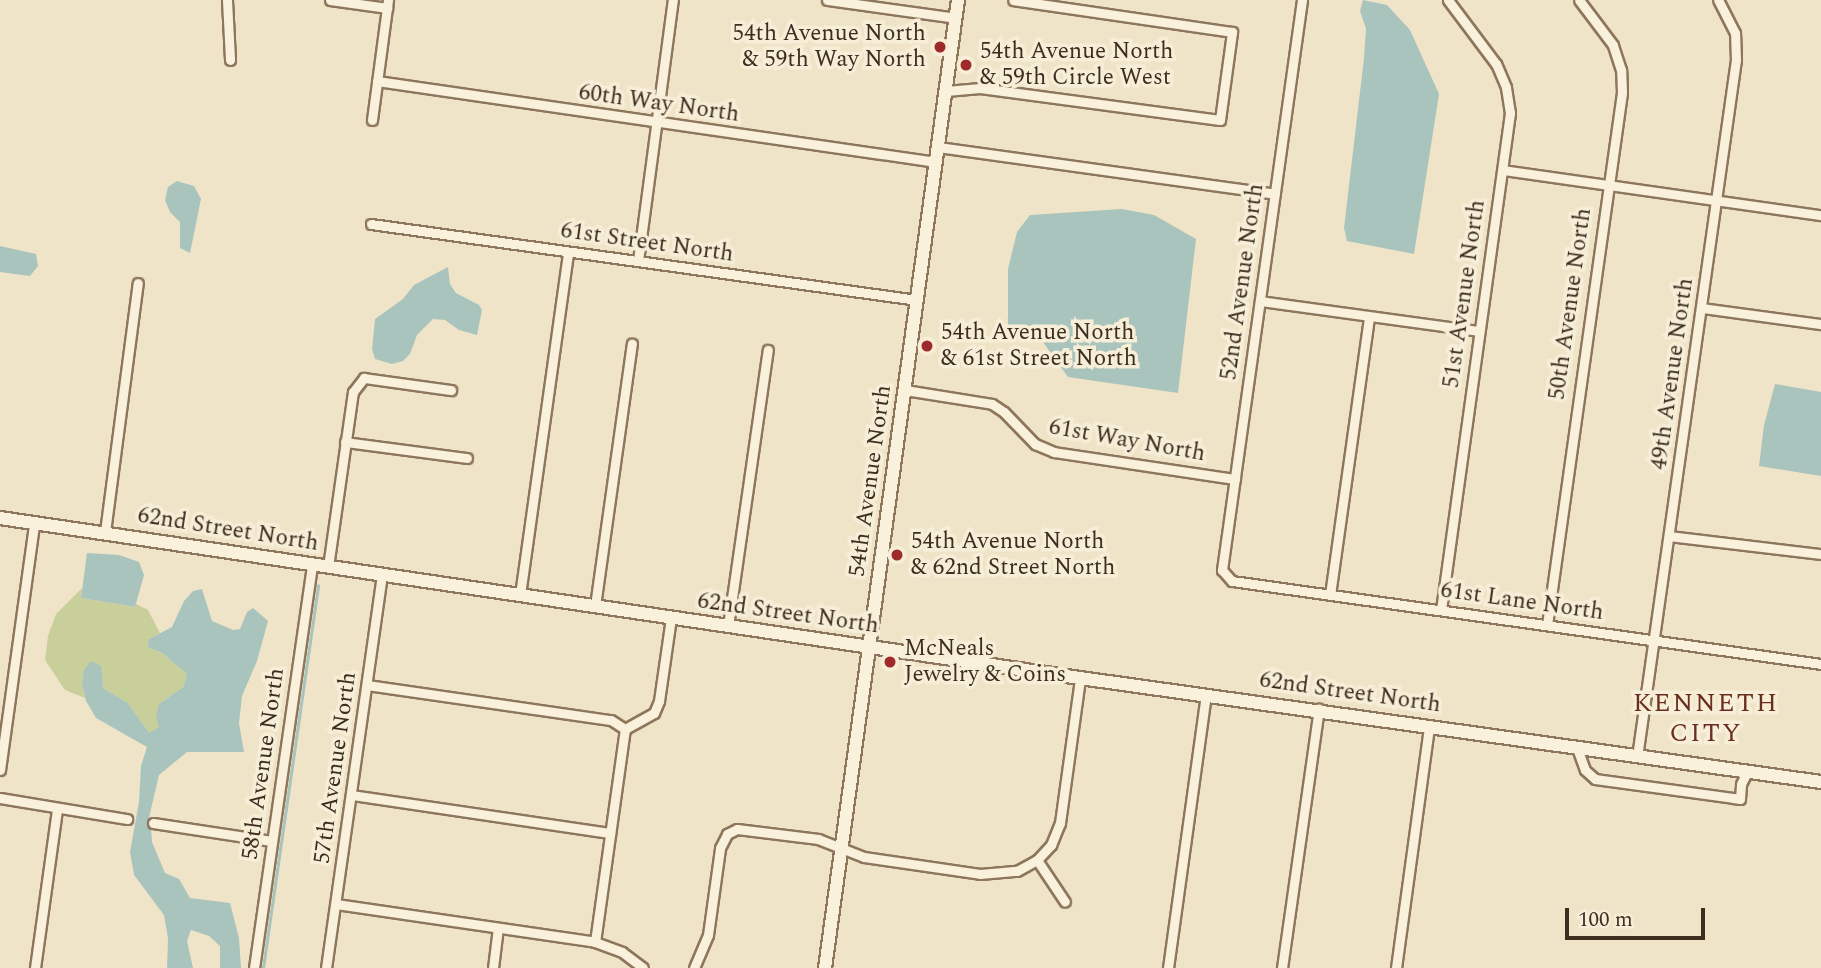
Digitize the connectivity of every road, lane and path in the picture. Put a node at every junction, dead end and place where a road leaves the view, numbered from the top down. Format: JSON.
{"nodes":[{"id":1,"x":227,"y":0,"type":"edge"},
{"id":2,"x":330,"y":0,"type":"edge"},
{"id":3,"x":673,"y":0,"type":"edge"},
{"id":4,"x":827,"y":0,"type":"edge"},
{"id":5,"x":958,"y":0,"type":"edge"},
{"id":6,"x":1013,"y":0,"type":"edge"},
{"id":7,"x":1302,"y":0,"type":"edge"},
{"id":8,"x":1448,"y":0,"type":"edge"},
{"id":9,"x":1579,"y":0,"type":"edge"},
{"id":10,"x":1718,"y":0,"type":"edge"},
{"id":11,"x":387,"y":4,"type":"edge"},
{"id":12,"x":956,"y":18,"type":"junction"},
{"id":13,"x":230,"y":60,"type":"dead end"},
{"id":14,"x":377,"y":81,"type":"junction"},
{"id":15,"x":946,"y":91,"type":"junction"},
{"id":16,"x":372,"y":120,"type":"dead end"},
{"id":17,"x":656,"y":124,"type":"junction"},
{"id":18,"x":938,"y":147,"type":"junction"},
{"id":19,"x":936,"y":162,"type":"junction"},
{"id":20,"x":1503,"y":170,"type":"junction"},
{"id":21,"x":1607,"y":185,"type":"junction"},
{"id":22,"x":1275,"y":194,"type":"junction"},
{"id":23,"x":1717,"y":200,"type":"junction"},
{"id":24,"x":1821,"y":215,"type":"edge"},
{"id":25,"x":371,"y":224,"type":"dead end"},
{"id":26,"x":568,"y":252,"type":"junction"},
{"id":27,"x":638,"y":261,"type":"junction"},
{"id":28,"x":138,"y":283,"type":"dead end"},
{"id":29,"x":917,"y":300,"type":"junction"},
{"id":30,"x":1260,"y":301,"type":"junction"},
{"id":31,"x":1702,"y":308,"type":"junction"},
{"id":32,"x":1369,"y":317,"type":"junction"},
{"id":33,"x":1821,"y":324,"type":"edge"},
{"id":34,"x":1479,"y":331,"type":"junction"},
{"id":35,"x":632,"y":344,"type":"dead end"},
{"id":36,"x":768,"y":350,"type":"dead end"},
{"id":37,"x":451,"y":390,"type":"dead end"},
{"id":38,"x":905,"y":390,"type":"junction"},
{"id":39,"x":345,"y":442,"type":"junction"},
{"id":40,"x":467,"y":458,"type":"dead end"},
{"id":41,"x":1235,"y":479,"type":"junction"},
{"id":42,"x":0,"y":518,"type":"edge"},
{"id":43,"x":34,"y":524,"type":"junction"},
{"id":44,"x":106,"y":532,"type":"junction"},
{"id":45,"x":1669,"y":536,"type":"junction"},
{"id":46,"x":1821,"y":554,"type":"edge"},
{"id":47,"x":312,"y":565,"type":"junction"},
{"id":48,"x":328,"y":567,"type":"junction"},
{"id":49,"x":1222,"y":570,"type":"joint"},
{"id":50,"x":382,"y":574,"type":"junction"},
{"id":51,"x":520,"y":595,"type":"junction"},
{"id":52,"x":1330,"y":595,"type":"junction"},
{"id":53,"x":595,"y":606,"type":"junction"},
{"id":54,"x":1441,"y":610,"type":"junction"},
{"id":55,"x":671,"y":618,"type":"junction"},
{"id":56,"x":1547,"y":625,"type":"junction"},
{"id":57,"x":728,"y":626,"type":"junction"},
{"id":58,"x":1654,"y":640,"type":"junction"},
{"id":59,"x":869,"y":647,"type":"junction"},
{"id":60,"x":1821,"y":664,"type":"edge"},
{"id":61,"x":1080,"y":678,"type":"junction"},
{"id":62,"x":367,"y":685,"type":"junction"},
{"id":63,"x":1206,"y":695,"type":"junction"},
{"id":64,"x":1319,"y":709,"type":"junction"},
{"id":65,"x":1429,"y":726,"type":"junction"},
{"id":66,"x":625,"y":730,"type":"junction"},
{"id":67,"x":1577,"y":748,"type":"junction"},
{"id":68,"x":1637,"y":757,"type":"junction"},
{"id":69,"x":0,"y":770,"type":"edge"},
{"id":70,"x":1747,"y":772,"type":"junction"},
{"id":71,"x":1821,"y":782,"type":"edge"},
{"id":72,"x":352,"y":795,"type":"junction"},
{"id":73,"x":0,"y":798,"type":"edge"},
{"id":74,"x":57,"y":809,"type":"junction"},
{"id":75,"x":128,"y":819,"type":"dead end"},
{"id":76,"x":153,"y":822,"type":"dead end"},
{"id":77,"x":610,"y":833,"type":"junction"},
{"id":78,"x":272,"y":841,"type":"junction"},
{"id":79,"x":842,"y":847,"type":"junction"},
{"id":80,"x":1037,"y":860,"type":"junction"},
{"id":81,"x":1065,"y":902,"type":"dead end"},
{"id":82,"x":336,"y":904,"type":"junction"},
{"id":83,"x":498,"y":929,"type":"junction"},
{"id":84,"x":595,"y":942,"type":"junction"},
{"id":85,"x":35,"y":968,"type":"edge"},
{"id":86,"x":254,"y":968,"type":"edge"},
{"id":87,"x":327,"y":968,"type":"edge"},
{"id":88,"x":493,"y":968,"type":"edge"},
{"id":89,"x":643,"y":968,"type":"edge"},
{"id":90,"x":694,"y":968,"type":"edge"},
{"id":91,"x":825,"y":968,"type":"edge"},
{"id":92,"x":1168,"y":968,"type":"edge"},
{"id":93,"x":1282,"y":968,"type":"edge"},
{"id":94,"x":1396,"y":968,"type":"edge"}],
"edges":[{"from":1,"to":13,"type":"street"},
{"from":2,"to":11,"type":"street"},
{"from":3,"to":17,"type":"street"},
{"from":4,"to":12,"type":"street"},
{"from":5,"to":12,"type":"street","name":"54th Avenue North"},
{"from":6,"to":15,"type":"street"},
{"from":7,"to":22,"type":"street","name":"52nd Avenue North"},
{"from":8,"to":20,"type":"street","name":"51st Avenue North"},
{"from":9,"to":21,"type":"street","name":"50th Avenue North"},
{"from":10,"to":23,"type":"street","name":"49th Avenue North"},
{"from":11,"to":14,"type":"street"},
{"from":12,"to":15,"type":"street","name":"54th Avenue North"},
{"from":14,"to":16,"type":"street"},
{"from":14,"to":17,"type":"street","name":"60th Way North"},
{"from":15,"to":18,"type":"street","name":"54th Avenue North"},
{"from":17,"to":19,"type":"street","name":"60th Way North"},
{"from":17,"to":27,"type":"street"},
{"from":18,"to":19,"type":"street","name":"54th Avenue North"},
{"from":18,"to":22,"type":"street"},
{"from":19,"to":29,"type":"street","name":"54th Avenue North"},
{"from":20,"to":21,"type":"street"},
{"from":20,"to":34,"type":"street","name":"51st Avenue North"},
{"from":21,"to":23,"type":"street"},
{"from":21,"to":56,"type":"street","name":"50th Avenue North"},
{"from":22,"to":30,"type":"street","name":"52nd Avenue North"},
{"from":23,"to":24,"type":"street"},
{"from":23,"to":31,"type":"street","name":"49th Avenue North"},
{"from":25,"to":26,"type":"street","name":"61st Street North"},
{"from":26,"to":27,"type":"street","name":"61st Street North"},
{"from":26,"to":51,"type":"street"},
{"from":27,"to":29,"type":"street","name":"61st Street North"},
{"from":28,"to":44,"type":"street"},
{"from":29,"to":38,"type":"street","name":"54th Avenue North"},
{"from":30,"to":32,"type":"street"},
{"from":30,"to":41,"type":"street","name":"52nd Avenue North"},
{"from":31,"to":33,"type":"street"},
{"from":31,"to":45,"type":"street","name":"49th Avenue North"},
{"from":32,"to":34,"type":"street"},
{"from":32,"to":52,"type":"street"},
{"from":34,"to":54,"type":"street","name":"51st Avenue North"},
{"from":35,"to":53,"type":"street"},
{"from":36,"to":57,"type":"street"},
{"from":37,"to":39,"type":"street"},
{"from":38,"to":41,"type":"street","name":"61st Way North"},
{"from":38,"to":59,"type":"street","name":"54th Avenue North"},
{"from":39,"to":40,"type":"street"},
{"from":39,"to":48,"type":"street"},
{"from":41,"to":49,"type":"street","name":"52nd Avenue North"},
{"from":42,"to":43,"type":"street","name":"62nd Street North"},
{"from":43,"to":44,"type":"street","name":"62nd Street North"},
{"from":43,"to":69,"type":"street"},
{"from":44,"to":47,"type":"street","name":"62nd Street North"},
{"from":45,"to":46,"type":"street"},
{"from":45,"to":58,"type":"street","name":"49th Avenue North"},
{"from":47,"to":48,"type":"street","name":"62nd Street North"},
{"from":47,"to":78,"type":"street","name":"58th Avenue North"},
{"from":48,"to":50,"type":"street","name":"62nd Street North"},
{"from":49,"to":52,"type":"street","name":"61st Lane North"},
{"from":50,"to":51,"type":"street","name":"62nd Street North"},
{"from":50,"to":62,"type":"street","name":"57th Avenue North"},
{"from":51,"to":53,"type":"street","name":"62nd Street North"},
{"from":52,"to":54,"type":"street","name":"61st Lane North"},
{"from":53,"to":55,"type":"street","name":"62nd Street North"},
{"from":54,"to":56,"type":"street","name":"61st Lane North"},
{"from":55,"to":57,"type":"street","name":"62nd Street North"},
{"from":55,"to":66,"type":"street"},
{"from":56,"to":58,"type":"street","name":"61st Lane North"},
{"from":57,"to":59,"type":"street","name":"62nd Street North"},
{"from":58,"to":60,"type":"street","name":"61st Lane North"},
{"from":58,"to":68,"type":"street","name":"49th Avenue North"},
{"from":59,"to":61,"type":"street","name":"62nd Street North"},
{"from":59,"to":79,"type":"street","name":"54th Avenue North"},
{"from":61,"to":63,"type":"street","name":"62nd Street North"},
{"from":61,"to":80,"type":"street"},
{"from":62,"to":66,"type":"street"},
{"from":62,"to":72,"type":"street","name":"57th Avenue North"},
{"from":63,"to":64,"type":"street","name":"62nd Street North"},
{"from":63,"to":92,"type":"street"},
{"from":64,"to":65,"type":"street","name":"62nd Street North"},
{"from":64,"to":93,"type":"street"},
{"from":65,"to":67,"type":"street","name":"62nd Street North"},
{"from":65,"to":94,"type":"street"},
{"from":66,"to":77,"type":"street"},
{"from":67,"to":68,"type":"street","name":"62nd Street North"},
{"from":67,"to":70,"type":"street"},
{"from":68,"to":70,"type":"street","name":"62nd Street North"},
{"from":70,"to":71,"type":"street","name":"62nd Street North"},
{"from":72,"to":77,"type":"street"},
{"from":72,"to":82,"type":"street","name":"57th Avenue North"},
{"from":73,"to":74,"type":"street"},
{"from":74,"to":75,"type":"street"},
{"from":74,"to":85,"type":"street"},
{"from":76,"to":78,"type":"street"},
{"from":77,"to":84,"type":"street"},
{"from":78,"to":86,"type":"street","name":"58th Avenue North"},
{"from":79,"to":80,"type":"street"},
{"from":79,"to":90,"type":"street"},
{"from":79,"to":91,"type":"street","name":"54th Avenue North"},
{"from":80,"to":81,"type":"street"},
{"from":82,"to":83,"type":"street"},
{"from":82,"to":87,"type":"street","name":"57th Avenue North"},
{"from":83,"to":84,"type":"street"},
{"from":83,"to":88,"type":"street"},
{"from":84,"to":89,"type":"street"}]}
